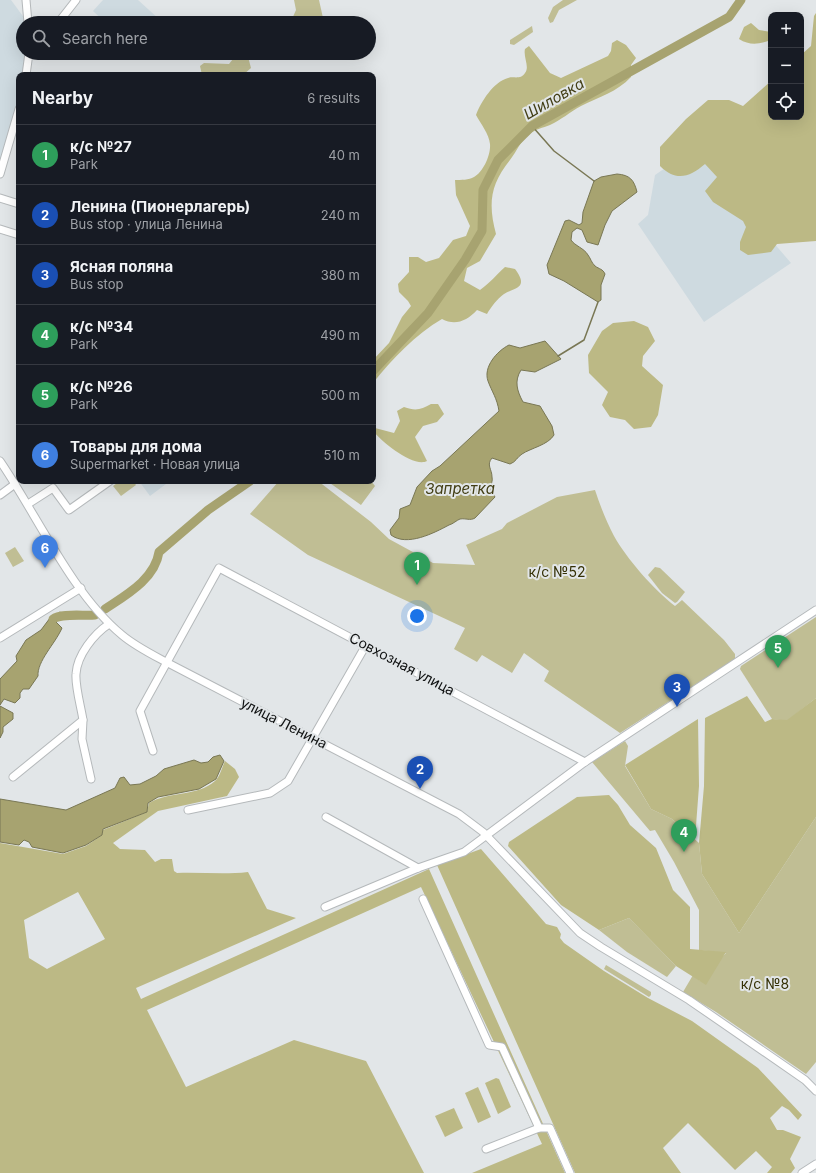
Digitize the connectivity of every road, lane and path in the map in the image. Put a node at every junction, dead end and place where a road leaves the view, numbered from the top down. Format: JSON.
{"nodes":[{"id":1,"x":26,"y":0,"type":"edge"},
{"id":2,"x":76,"y":0,"type":"edge"},
{"id":3,"x":27,"y":16,"type":"edge"},
{"id":4,"x":63,"y":16,"type":"edge"},
{"id":5,"x":30,"y":60,"type":"edge"},
{"id":6,"x":27,"y":72,"type":"edge"},
{"id":7,"x":16,"y":119,"type":"edge"},
{"id":8,"x":0,"y":174,"type":"edge"},
{"id":9,"x":0,"y":198,"type":"edge"},
{"id":10,"x":16,"y":202,"type":"edge"},
{"id":11,"x":0,"y":229,"type":"edge"},
{"id":12,"x":16,"y":234,"type":"edge"},
{"id":13,"x":0,"y":461,"type":"edge"},
{"id":14,"x":106,"y":484,"type":"edge"},
{"id":15,"x":13,"y":486,"type":"junction"},
{"id":16,"x":0,"y":494,"type":"edge"},
{"id":17,"x":28,"y":504,"type":"junction"},
{"id":18,"x":81,"y":588,"type":"junction"},
{"id":19,"x":816,"y":610,"type":"edge"},
{"id":20,"x":108,"y":622,"type":"junction"},
{"id":21,"x":0,"y":638,"type":"edge"},
{"id":22,"x":366,"y":645,"type":"junction"},
{"id":23,"x":166,"y":662,"type":"junction"},
{"id":24,"x":83,"y":720,"type":"junction"},
{"id":25,"x":312,"y":738,"type":"junction"},
{"id":26,"x":152,"y":751,"type":"dead end"},
{"id":27,"x":585,"y":762,"type":"junction"},
{"id":28,"x":13,"y":777,"type":"dead end"},
{"id":29,"x":92,"y":779,"type":"dead end"},
{"id":30,"x":188,"y":810,"type":"dead end"},
{"id":31,"x":326,"y":817,"type":"dead end"},
{"id":32,"x":486,"y":835,"type":"junction"},
{"id":33,"x":418,"y":868,"type":"junction"},
{"id":34,"x":423,"y":899,"type":"dead end"},
{"id":35,"x":325,"y":907,"type":"dead end"},
{"id":36,"x":816,"y":1091,"type":"edge"},
{"id":37,"x":539,"y":1128,"type":"junction"},
{"id":38,"x":486,"y":1149,"type":"dead end"},
{"id":39,"x":816,"y":1164,"type":"edge"},
{"id":40,"x":570,"y":1173,"type":"edge"},
{"id":41,"x":802,"y":1173,"type":"edge"}],
"edges":[{"from":1,"to":3,"type":"street"},
{"from":2,"to":4,"type":"street"},
{"from":5,"to":6,"type":"street"},
{"from":7,"to":8,"type":"street"},
{"from":9,"to":10,"type":"street"},
{"from":11,"to":12,"type":"street"},
{"from":13,"to":15,"type":"street","name":"улица Ленина"},
{"from":14,"to":17,"type":"street"},
{"from":15,"to":16,"type":"street"},
{"from":15,"to":17,"type":"street","name":"улица Ленина"},
{"from":17,"to":18,"type":"street","name":"улица Ленина"},
{"from":18,"to":20,"type":"street","name":"улица Ленина"},
{"from":18,"to":21,"type":"street"},
{"from":19,"to":27,"type":"street"},
{"from":20,"to":23,"type":"street","name":"улица Ленина"},
{"from":20,"to":24,"type":"street"},
{"from":22,"to":23,"type":"street","name":"Совхозная улица"},
{"from":22,"to":25,"type":"street"},
{"from":22,"to":27,"type":"street","name":"Совхозная улица"},
{"from":23,"to":25,"type":"street","name":"улица Ленина"},
{"from":23,"to":26,"type":"street"},
{"from":24,"to":28,"type":"street"},
{"from":24,"to":29,"type":"street"},
{"from":25,"to":30,"type":"street"},
{"from":25,"to":32,"type":"street","name":"улица Ленина"},
{"from":27,"to":32,"type":"street"},
{"from":31,"to":33,"type":"street"},
{"from":32,"to":33,"type":"street"},
{"from":32,"to":36,"type":"street","name":"улица Ленина"},
{"from":33,"to":35,"type":"street"},
{"from":34,"to":37,"type":"street"},
{"from":37,"to":38,"type":"street"},
{"from":37,"to":40,"type":"street"},
{"from":39,"to":41,"type":"street"}]}
